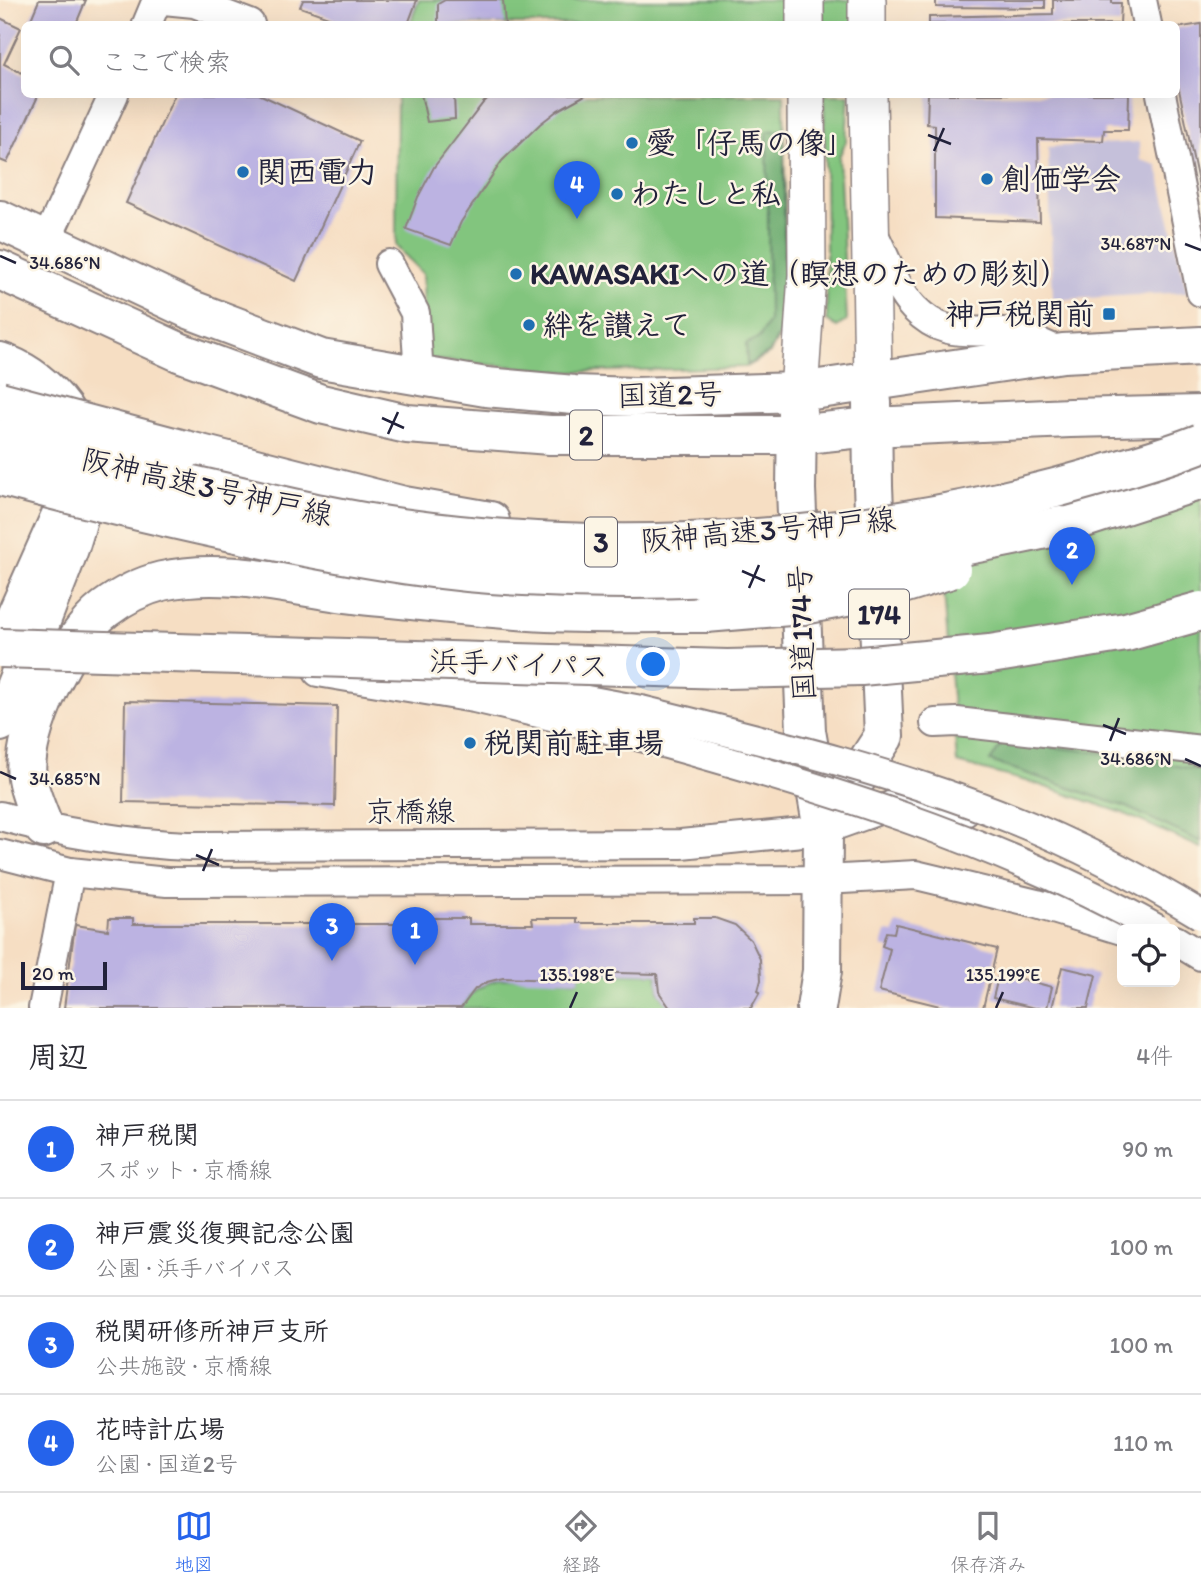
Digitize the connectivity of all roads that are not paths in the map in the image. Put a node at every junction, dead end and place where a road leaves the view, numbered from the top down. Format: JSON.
{"nodes":[{"id":1,"x":158,"y":0,"type":"edge"},
{"id":2,"x":164,"y":0,"type":"edge"},
{"id":3,"x":805,"y":0,"type":"edge"},
{"id":4,"x":867,"y":0,"type":"edge"},
{"id":5,"x":1142,"y":0,"type":"edge"},
{"id":6,"x":148,"y":21,"type":"edge"},
{"id":7,"x":242,"y":21,"type":"edge"},
{"id":8,"x":805,"y":21,"type":"edge"},
{"id":9,"x":867,"y":21,"type":"edge"},
{"id":10,"x":1146,"y":21,"type":"edge"},
{"id":11,"x":112,"y":98,"type":"edge"},
{"id":12,"x":806,"y":98,"type":"edge"},
{"id":13,"x":868,"y":98,"type":"edge"},
{"id":14,"x":1162,"y":98,"type":"edge"},
{"id":15,"x":0,"y":220,"type":"edge"},
{"id":16,"x":870,"y":225,"type":"junction"},
{"id":17,"x":46,"y":241,"type":"junction"},
{"id":18,"x":389,"y":264,"type":"dead end"},
{"id":19,"x":0,"y":270,"type":"edge"},
{"id":20,"x":1201,"y":292,"type":"edge"},
{"id":21,"x":1201,"y":345,"type":"edge"},
{"id":22,"x":1063,"y":353,"type":"junction"},
{"id":23,"x":0,"y":362,"type":"edge"},
{"id":24,"x":419,"y":376,"type":"junction"},
{"id":25,"x":873,"y":380,"type":"junction"},
{"id":26,"x":799,"y":391,"type":"junction"},
{"id":27,"x":0,"y":401,"type":"edge"},
{"id":28,"x":1201,"y":415,"type":"edge"},
{"id":29,"x":871,"y":427,"type":"junction"},
{"id":30,"x":796,"y":435,"type":"junction"},
{"id":31,"x":0,"y":439,"type":"edge"},
{"id":32,"x":1201,"y":443,"type":"edge"},
{"id":33,"x":0,"y":477,"type":"edge"},
{"id":34,"x":1201,"y":480,"type":"edge"},
{"id":35,"x":0,"y":485,"type":"edge"},
{"id":36,"x":111,"y":505,"type":"junction"},
{"id":37,"x":1060,"y":526,"type":"junction"},
{"id":38,"x":714,"y":540,"type":"junction"},
{"id":39,"x":1201,"y":598,"type":"edge"},
{"id":40,"x":1201,"y":611,"type":"edge"},
{"id":41,"x":269,"y":647,"type":"junction"},
{"id":42,"x":150,"y":653,"type":"junction"},
{"id":43,"x":15,"y":655,"type":"edge"},
{"id":44,"x":935,"y":723,"type":"dead end"},
{"id":45,"x":7,"y":729,"type":"edge"},
{"id":46,"x":1201,"y":750,"type":"edge"},
{"id":47,"x":27,"y":776,"type":"junction"},
{"id":48,"x":0,"y":816,"type":"edge"},
{"id":49,"x":44,"y":828,"type":"junction"},
{"id":50,"x":823,"y":830,"type":"junction"},
{"id":51,"x":0,"y":854,"type":"edge"},
{"id":52,"x":70,"y":872,"type":"junction"},
{"id":53,"x":824,"y":880,"type":"junction"},
{"id":54,"x":1201,"y":907,"type":"edge"},
{"id":55,"x":1201,"y":915,"type":"edge"},
{"id":56,"x":1147,"y":924,"type":"edge"},
{"id":57,"x":1117,"y":928,"type":"edge"},
{"id":58,"x":1180,"y":943,"type":"edge"},
{"id":59,"x":1201,"y":956,"type":"edge"},
{"id":60,"x":1180,"y":957,"type":"edge"},
{"id":61,"x":1201,"y":970,"type":"edge"},
{"id":62,"x":43,"y":1008,"type":"edge"},
{"id":63,"x":816,"y":1008,"type":"edge"}],
"edges":[{"from":1,"to":6,"type":"street"},
{"from":2,"to":7,"type":"street"},
{"from":3,"to":8,"type":"main road"},
{"from":4,"to":9,"type":"main road"},
{"from":5,"to":10,"type":"street"},
{"from":11,"to":17,"type":"street"},
{"from":12,"to":26,"type":"main road"},
{"from":13,"to":16,"type":"main road"},
{"from":14,"to":20,"type":"street"},
{"from":15,"to":17,"type":"highway","name":"国道2号","number":"2"},
{"from":16,"to":22,"type":"street"},
{"from":16,"to":25,"type":"main road"},
{"from":17,"to":24,"type":"highway","name":"国道2号","number":"2"},
{"from":18,"to":24,"type":"street"},
{"from":19,"to":30,"type":"highway","name":"国道2号","number":"2"},
{"from":21,"to":22,"type":"highway","name":"国道2号","number":"2"},
{"from":22,"to":25,"type":"highway","name":"国道2号","number":"2"},
{"from":23,"to":43,"type":"highway","number":"3"},
{"from":24,"to":26,"type":"highway","name":"国道2号","number":"2"},
{"from":25,"to":26,"type":"highway","name":"国道2号","number":"2"},
{"from":25,"to":29,"type":"highway","number":"174"},
{"from":26,"to":30,"type":"highway","name":"国道174号"},
{"from":27,"to":38,"type":"highway","number":"3","bridge":true},
{"from":28,"to":29,"type":"highway","name":"国道2号","number":"2"},
{"from":29,"to":30,"type":"highway","name":"国道2号","number":"2"},
{"from":29,"to":50,"type":"highway","number":"174"},
{"from":30,"to":50,"type":"highway","name":"国道174号"},
{"from":31,"to":38,"type":"highway","name":"阪神高速3号神戸線","number":"3","bridge":true},
{"from":32,"to":38,"type":"highway","name":"阪神高速3号神戸線","number":"3","bridge":true},
{"from":33,"to":36,"type":"highway","name":"阪神高速3号神戸線","number":"3","bridge":true},
{"from":34,"to":37,"type":"highway","name":"阪神高速3号神戸線","number":"3"},
{"from":35,"to":36,"type":"highway","bridge":true},
{"from":36,"to":37,"type":"highway","name":"阪神高速3号神戸線","number":"3","bridge":true},
{"from":37,"to":43,"type":"highway","number":"3","bridge":true},
{"from":39,"to":41,"type":"highway","name":"浜手バイパス"},
{"from":40,"to":42,"type":"highway","name":"浜手バイパス","bridge":true},
{"from":41,"to":43,"type":"highway","name":"浜手バイパス"},
{"from":41,"to":55,"type":"street","bridge":true},
{"from":42,"to":43,"type":"highway","name":"浜手バイパス","bridge":true},
{"from":42,"to":56,"type":"street","bridge":true},
{"from":43,"to":45,"type":"highway","number":"3"},
{"from":43,"to":47,"type":"highway","number":"3"},
{"from":44,"to":46,"type":"street"},
{"from":45,"to":47,"type":"highway"},
{"from":47,"to":49,"type":"highway","number":"3"},
{"from":48,"to":49,"type":"street","name":"京橋線"},
{"from":49,"to":50,"type":"street","name":"京橋線"},
{"from":50,"to":53,"type":"highway","name":"国道174号"},
{"from":50,"to":54,"type":"street","name":"京橋線"},
{"from":51,"to":52,"type":"street"},
{"from":52,"to":53,"type":"street"},
{"from":52,"to":62,"type":"street"},
{"from":53,"to":57,"type":"street"},
{"from":53,"to":63,"type":"highway","name":"国道174号"},
{"from":58,"to":59,"type":"street"},
{"from":60,"to":61,"type":"street"}]}
